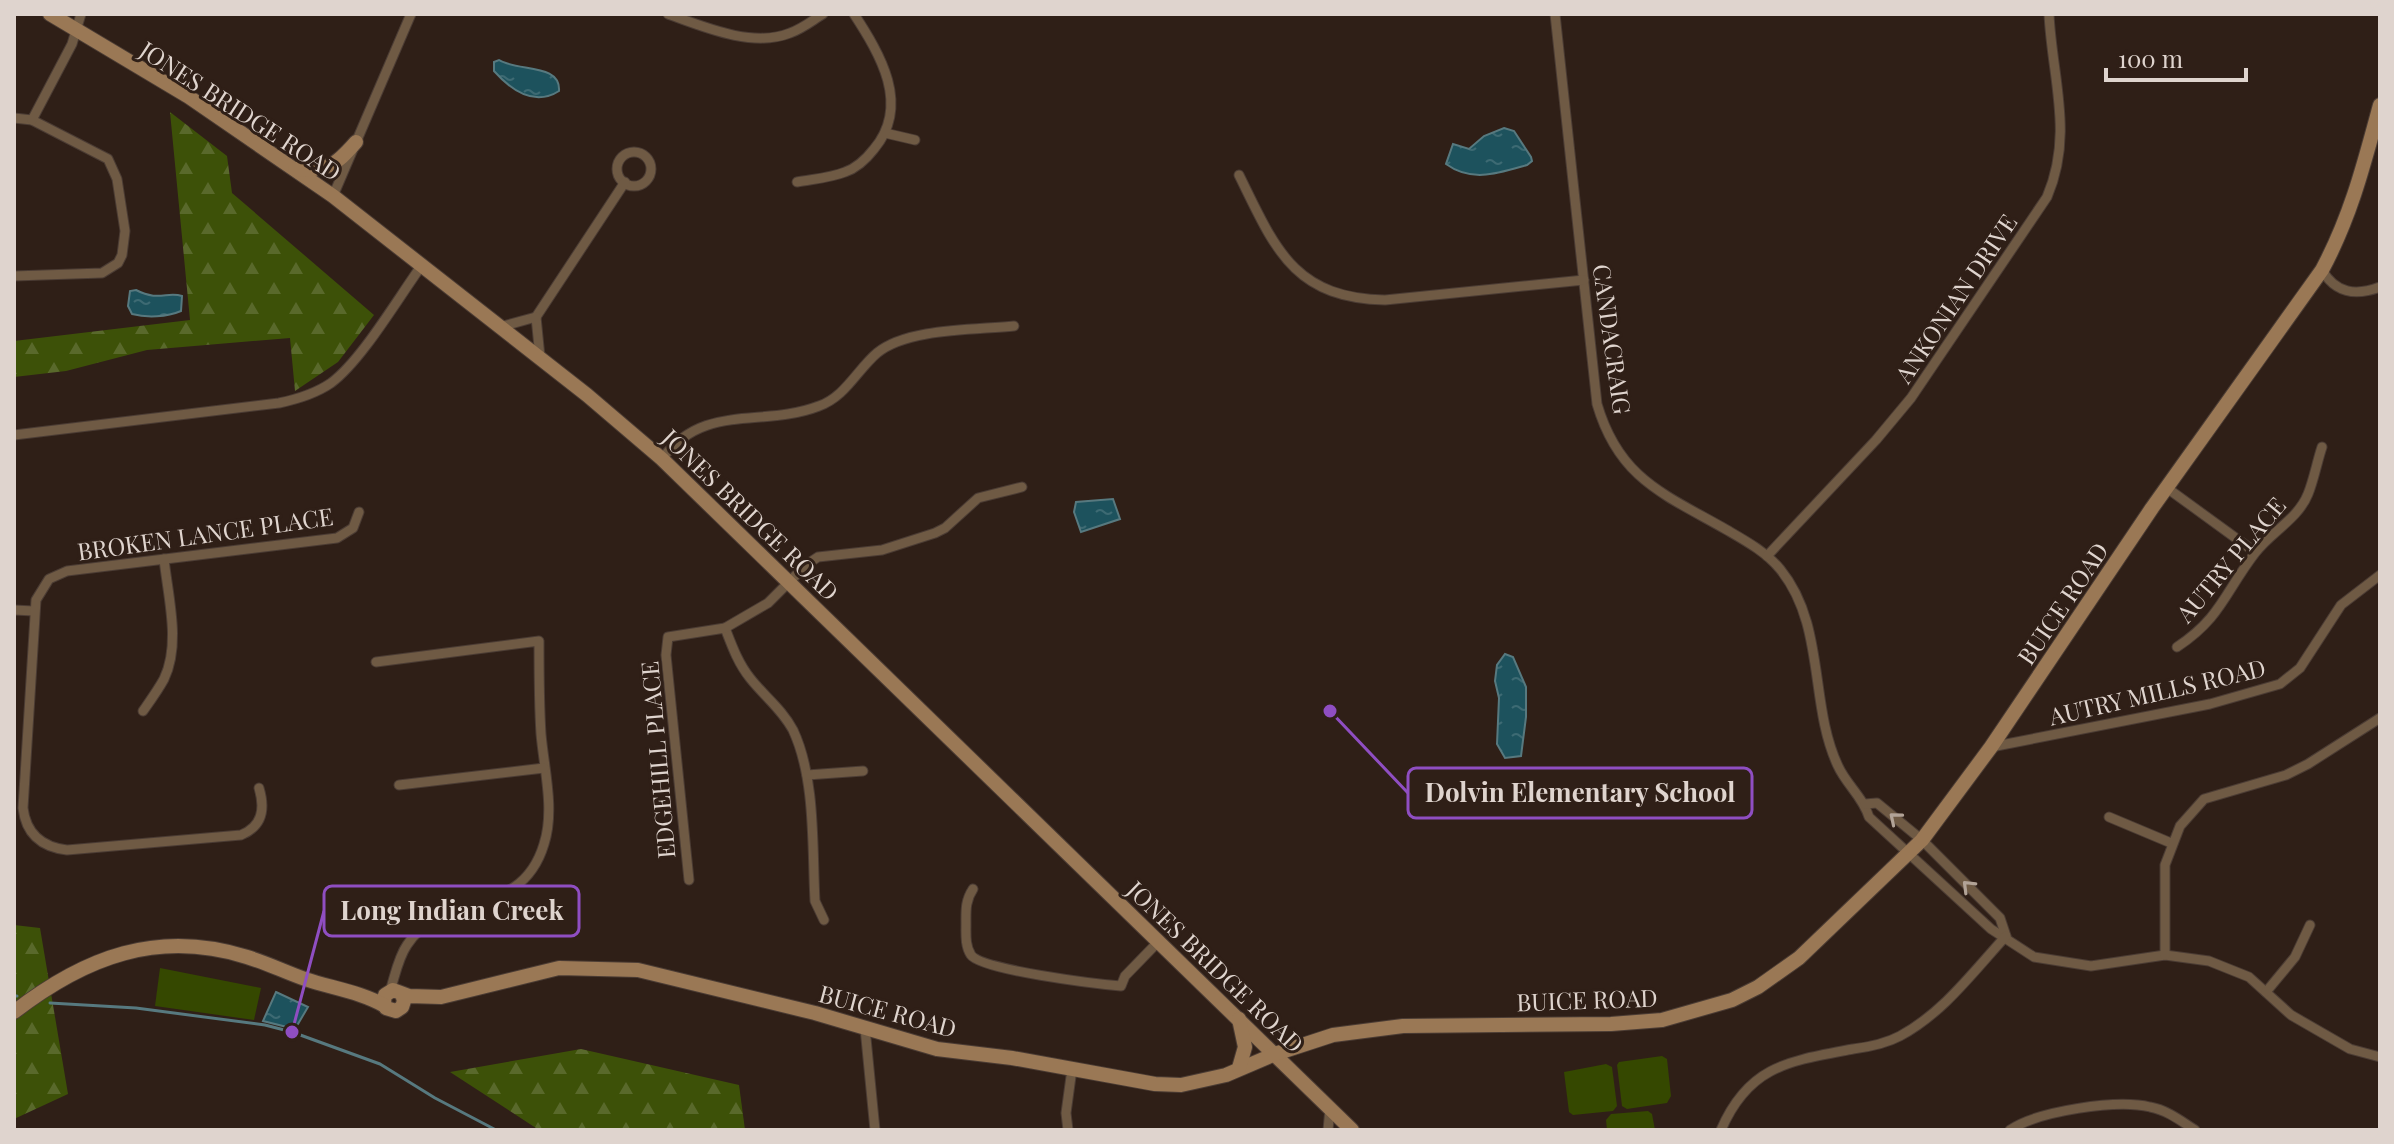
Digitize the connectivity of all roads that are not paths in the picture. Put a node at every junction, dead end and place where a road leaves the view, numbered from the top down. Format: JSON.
{"nodes":[{"id":1,"x":50,"y":14,"type":"edge"},
{"id":2,"x":81,"y":14,"type":"edge"},
{"id":3,"x":411,"y":14,"type":"edge"},
{"id":4,"x":668,"y":14,"type":"edge"},
{"id":5,"x":823,"y":14,"type":"edge"},
{"id":6,"x":854,"y":14,"type":"edge"},
{"id":7,"x":1555,"y":14,"type":"edge"},
{"id":8,"x":2049,"y":14,"type":"edge"},
{"id":9,"x":76,"y":31,"type":"junction"},
{"id":10,"x":2380,"y":105,"type":"edge"},
{"id":11,"x":14,"y":118,"type":"edge"},
{"id":12,"x":32,"y":120,"type":"junction"},
{"id":13,"x":885,"y":133,"type":"junction"},
{"id":14,"x":915,"y":140,"type":"dead end"},
{"id":15,"x":356,"y":142,"type":"junction"},
{"id":16,"x":295,"y":169,"type":"junction"},
{"id":17,"x":1239,"y":175,"type":"dead end"},
{"id":18,"x":625,"y":182,"type":"dead end"},
{"id":19,"x":797,"y":182,"type":"dead end"},
{"id":20,"x":333,"y":196,"type":"junction"},
{"id":21,"x":422,"y":265,"type":"junction"},
{"id":22,"x":2322,"y":270,"type":"junction"},
{"id":23,"x":14,"y":276,"type":"edge"},
{"id":24,"x":1584,"y":280,"type":"junction"},
{"id":25,"x":2380,"y":287,"type":"edge"},
{"id":26,"x":536,"y":317,"type":"junction"},
{"id":27,"x":1014,"y":326,"type":"dead end"},
{"id":28,"x":500,"y":327,"type":"junction"},
{"id":29,"x":540,"y":357,"type":"junction"},
{"id":30,"x":14,"y":435,"type":"edge"},
{"id":31,"x":2322,"y":447,"type":"dead end"},
{"id":32,"x":662,"y":459,"type":"junction"},
{"id":33,"x":1022,"y":487,"type":"dead end"},
{"id":34,"x":2167,"y":488,"type":"junction"},
{"id":35,"x":359,"y":512,"type":"dead end"},
{"id":36,"x":2255,"y":552,"type":"junction"},
{"id":37,"x":1767,"y":556,"type":"junction"},
{"id":38,"x":164,"y":559,"type":"junction"},
{"id":39,"x":2380,"y":575,"type":"edge"},
{"id":40,"x":790,"y":581,"type":"junction"},
{"id":41,"x":14,"y":610,"type":"edge"},
{"id":42,"x":34,"y":611,"type":"junction"},
{"id":43,"x":725,"y":628,"type":"junction"},
{"id":44,"x":2177,"y":647,"type":"dead end"},
{"id":45,"x":376,"y":662,"type":"dead end"},
{"id":46,"x":143,"y":711,"type":"dead end"},
{"id":47,"x":2380,"y":718,"type":"edge"},
{"id":48,"x":1991,"y":747,"type":"junction"},
{"id":49,"x":544,"y":768,"type":"junction"},
{"id":50,"x":863,"y":771,"type":"dead end"},
{"id":51,"x":807,"y":775,"type":"junction"},
{"id":52,"x":399,"y":785,"type":"dead end"},
{"id":53,"x":259,"y":788,"type":"dead end"},
{"id":54,"x":1865,"y":804,"type":"junction"},
{"id":55,"x":2109,"y":817,"type":"dead end"},
{"id":56,"x":1922,"y":840,"type":"junction"},
{"id":57,"x":2171,"y":843,"type":"junction"},
{"id":58,"x":1909,"y":853,"type":"junction"},
{"id":59,"x":689,"y":880,"type":"dead end"},
{"id":60,"x":973,"y":889,"type":"dead end"},
{"id":61,"x":824,"y":920,"type":"dead end"},
{"id":62,"x":2310,"y":925,"type":"dead end"},
{"id":63,"x":2006,"y":936,"type":"junction"},
{"id":64,"x":1159,"y":941,"type":"junction"},
{"id":65,"x":2165,"y":955,"type":"junction"},
{"id":66,"x":2266,"y":992,"type":"junction"},
{"id":67,"x":394,"y":997,"type":"junction"},
{"id":68,"x":14,"y":1012,"type":"edge"},
{"id":69,"x":1239,"y":1019,"type":"junction"},
{"id":70,"x":865,"y":1028,"type":"junction"},
{"id":71,"x":1275,"y":1054,"type":"junction"},
{"id":72,"x":2380,"y":1057,"type":"edge"},
{"id":73,"x":1239,"y":1068,"type":"junction"},
{"id":74,"x":1072,"y":1069,"type":"junction"},
{"id":75,"x":1330,"y":1108,"type":"junction"},
{"id":76,"x":875,"y":1130,"type":"edge"},
{"id":77,"x":1068,"y":1130,"type":"edge"},
{"id":78,"x":1328,"y":1130,"type":"edge"},
{"id":79,"x":1352,"y":1130,"type":"edge"},
{"id":80,"x":1721,"y":1130,"type":"edge"},
{"id":81,"x":2010,"y":1130,"type":"edge"},
{"id":82,"x":2195,"y":1130,"type":"edge"}],
"edges":[{"from":1,"to":9,"type":"street","name":"JONES BRIDGE ROAD"},
{"from":2,"to":9,"type":"street"},
{"from":3,"to":15,"type":"street"},
{"from":4,"to":5,"type":"street"},
{"from":6,"to":13,"type":"street"},
{"from":7,"to":24,"type":"street","name":"CANDACRAIG"},
{"from":8,"to":37,"type":"street","name":"ANKONIAN DRIVE"},
{"from":9,"to":12,"type":"street"},
{"from":9,"to":16,"type":"street","name":"JONES BRIDGE ROAD"},
{"from":10,"to":22,"type":"street","name":"BUICE ROAD"},
{"from":11,"to":12,"type":"street"},
{"from":12,"to":23,"type":"street"},
{"from":13,"to":14,"type":"street"},
{"from":13,"to":19,"type":"street"},
{"from":15,"to":16,"type":"street"},
{"from":15,"to":20,"type":"street"},
{"from":16,"to":20,"type":"street","name":"JONES BRIDGE ROAD"},
{"from":17,"to":24,"type":"street"},
{"from":18,"to":26,"type":"street"},
{"from":20,"to":21,"type":"street","name":"JONES BRIDGE ROAD"},
{"from":21,"to":28,"type":"street","name":"JONES BRIDGE ROAD"},
{"from":21,"to":30,"type":"street"},
{"from":22,"to":25,"type":"street"},
{"from":22,"to":34,"type":"street","name":"BUICE ROAD"},
{"from":24,"to":37,"type":"street","name":"CANDACRAIG"},
{"from":26,"to":28,"type":"street"},
{"from":26,"to":29,"type":"street"},
{"from":27,"to":32,"type":"street"},
{"from":28,"to":29,"type":"street","name":"JONES BRIDGE ROAD"},
{"from":29,"to":32,"type":"street","name":"JONES BRIDGE ROAD"},
{"from":31,"to":36,"type":"street","name":"AUTRY PLACE"},
{"from":32,"to":40,"type":"street","name":"JONES BRIDGE ROAD"},
{"from":33,"to":40,"type":"street"},
{"from":34,"to":36,"type":"street"},
{"from":34,"to":48,"type":"street","name":"BUICE ROAD"},
{"from":35,"to":38,"type":"street","name":"BROKEN LANCE PLACE"},
{"from":36,"to":44,"type":"street","name":"AUTRY PLACE"},
{"from":37,"to":54,"type":"street","name":"CANDACRAIG"},
{"from":38,"to":42,"type":"street","name":"BROKEN LANCE PLACE"},
{"from":38,"to":46,"type":"street"},
{"from":39,"to":48,"type":"street","name":"AUTRY MILLS ROAD"},
{"from":40,"to":43,"type":"street"},
{"from":40,"to":64,"type":"street","name":"JONES BRIDGE ROAD"},
{"from":41,"to":42,"type":"street"},
{"from":42,"to":53,"type":"street","name":"BROKEN LANCE PLACE"},
{"from":43,"to":51,"type":"street"},
{"from":43,"to":59,"type":"street","name":"EDGEHILL PLACE"},
{"from":45,"to":49,"type":"street"},
{"from":47,"to":57,"type":"street"},
{"from":48,"to":56,"type":"street","name":"BUICE ROAD"},
{"from":49,"to":52,"type":"street"},
{"from":49,"to":67,"type":"street"},
{"from":50,"to":51,"type":"street"},
{"from":51,"to":61,"type":"street"},
{"from":56,"to":54,"type":"street","name":"CANDACRAIG","one_way":true},
{"from":54,"to":58,"type":"street","name":"CANDACRAIG"},
{"from":55,"to":57,"type":"street"},
{"from":56,"to":58,"type":"street","name":"BUICE ROAD"},
{"from":63,"to":56,"type":"street","name":"CANDACRAIG","one_way":true},
{"from":57,"to":65,"type":"street"},
{"from":58,"to":63,"type":"street","name":"CANDACRAIG"},
{"from":58,"to":71,"type":"street","name":"BUICE ROAD"},
{"from":60,"to":64,"type":"street"},
{"from":62,"to":66,"type":"street"},
{"from":63,"to":65,"type":"street","name":"CANDACRAIG"},
{"from":63,"to":80,"type":"street"},
{"from":64,"to":69,"type":"street","name":"JONES BRIDGE ROAD"},
{"from":65,"to":66,"type":"street","name":"CANDACRAIG"},
{"from":66,"to":72,"type":"street","name":"CANDACRAIG"},
{"from":67,"to":68,"type":"street","name":"BUICE ROAD"},
{"from":67,"to":70,"type":"street","name":"BUICE ROAD"},
{"from":69,"to":71,"type":"street","name":"JONES BRIDGE ROAD"},
{"from":69,"to":73,"type":"street"},
{"from":70,"to":74,"type":"street","name":"BUICE ROAD"},
{"from":70,"to":76,"type":"street"},
{"from":71,"to":73,"type":"street","name":"BUICE ROAD"},
{"from":71,"to":75,"type":"street","name":"JONES BRIDGE ROAD"},
{"from":73,"to":74,"type":"street","name":"BUICE ROAD"},
{"from":74,"to":77,"type":"street"},
{"from":75,"to":78,"type":"street"},
{"from":75,"to":79,"type":"street","name":"JONES BRIDGE ROAD"},
{"from":81,"to":82,"type":"street"}]}
